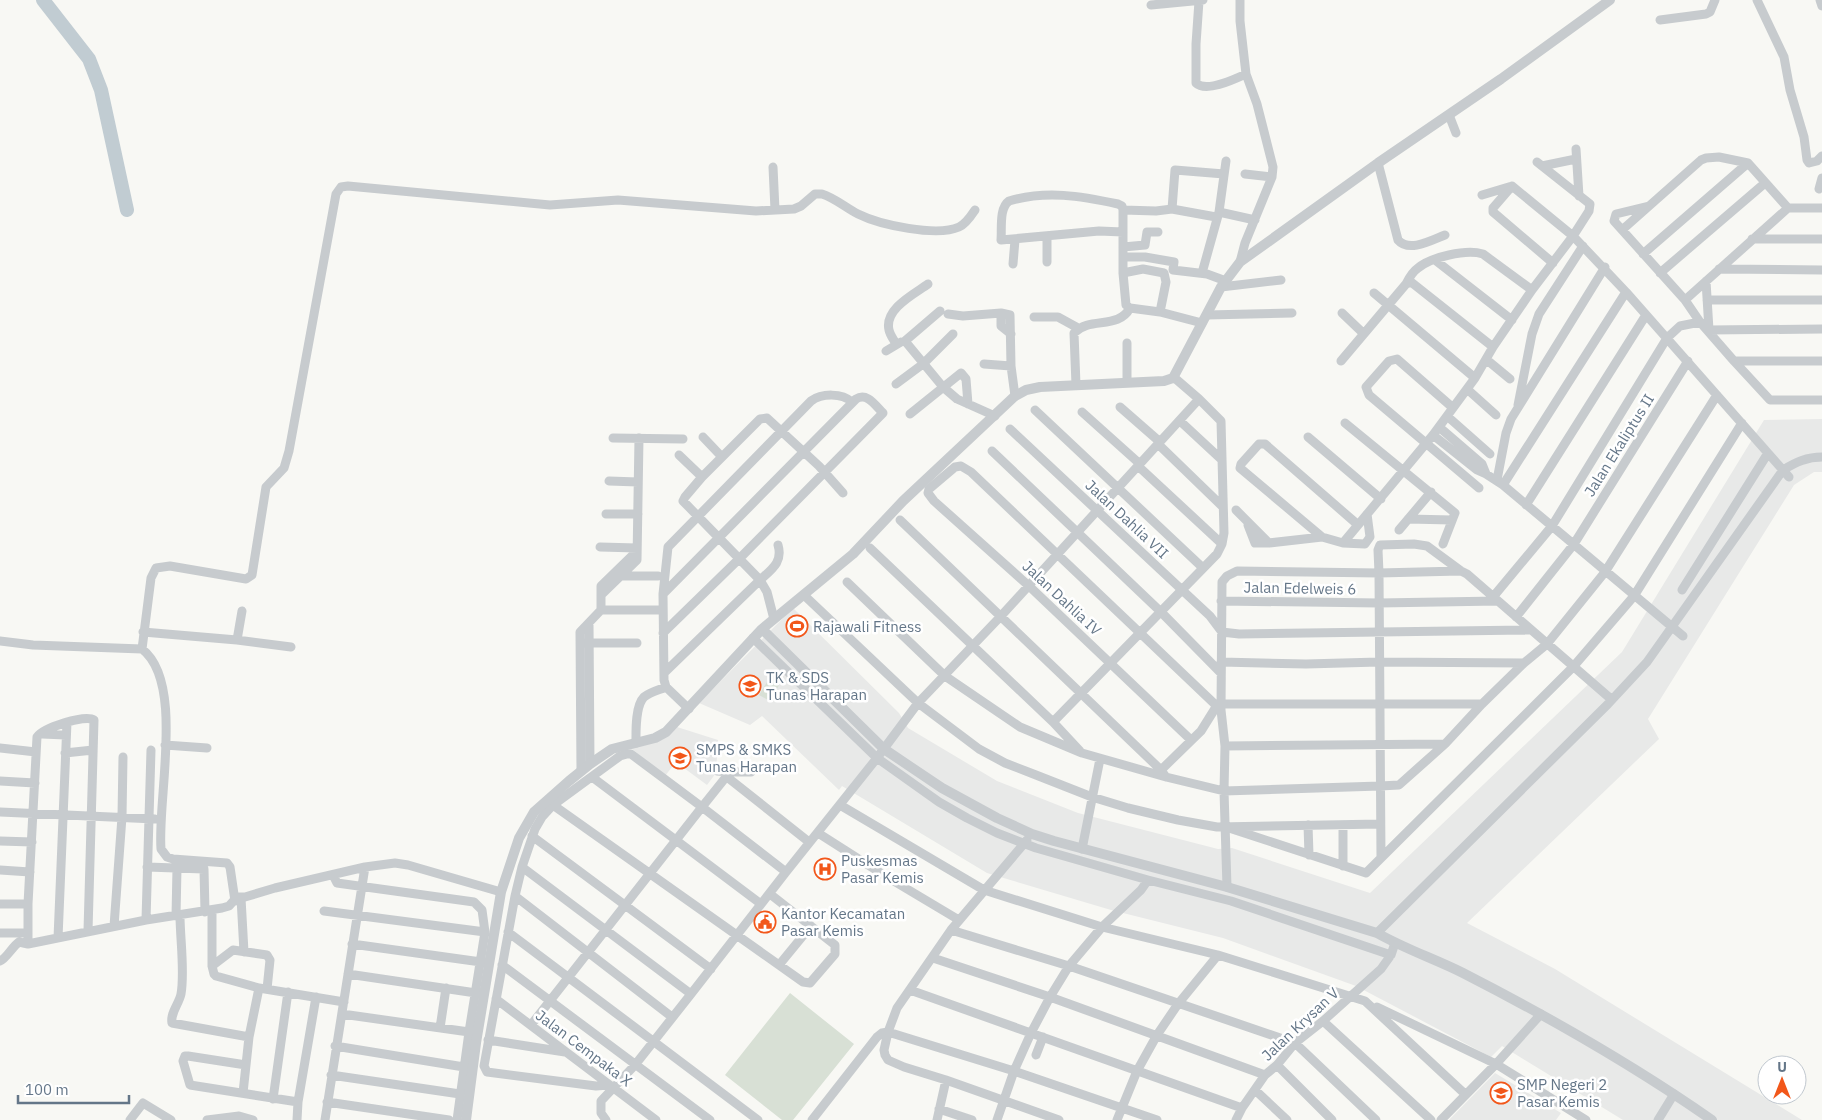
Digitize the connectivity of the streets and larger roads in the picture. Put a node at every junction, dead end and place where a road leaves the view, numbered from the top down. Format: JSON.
{"nodes":[{"id":1,"x":1199,"y":0,"type":"edge"},
{"id":2,"x":1203,"y":0,"type":"edge"},
{"id":3,"x":1240,"y":0,"type":"edge"},
{"id":4,"x":1610,"y":0,"type":"edge"},
{"id":5,"x":1715,"y":0,"type":"edge"},
{"id":6,"x":1757,"y":0,"type":"edge"},
{"id":7,"x":1820,"y":0,"type":"edge"},
{"id":8,"x":1151,"y":5,"type":"dead end"},
{"id":9,"x":1822,"y":6,"type":"edge"},
{"id":10,"x":1660,"y":20,"type":"dead end"},
{"id":11,"x":1246,"y":74,"type":"junction"},
{"id":12,"x":1448,"y":115,"type":"junction"},
{"id":13,"x":1456,"y":133,"type":"dead end"},
{"id":14,"x":1576,"y":149,"type":"dead end"},
{"id":15,"x":1822,"y":156,"type":"edge"},
{"id":16,"x":1576,"y":159,"type":"junction"},
{"id":17,"x":1226,"y":161,"type":"dead end"},
{"id":18,"x":1378,"y":163,"type":"junction"},
{"id":19,"x":1748,"y":163,"type":"junction"},
{"id":20,"x":772,"y":166,"type":"dead end"},
{"id":21,"x":1224,"y":174,"type":"junction"},
{"id":22,"x":1246,"y":174,"type":"dead end"},
{"id":23,"x":1272,"y":177,"type":"junction"},
{"id":24,"x":1822,"y":178,"type":"edge"},
{"id":25,"x":1765,"y":183,"type":"junction"},
{"id":26,"x":1512,"y":186,"type":"junction"},
{"id":27,"x":1819,"y":189,"type":"dead end"},
{"id":28,"x":1482,"y":195,"type":"dead end"},
{"id":29,"x":1579,"y":196,"type":"junction"},
{"id":30,"x":1649,"y":206,"type":"junction"},
{"id":31,"x":1788,"y":208,"type":"junction"},
{"id":32,"x":1822,"y":208,"type":"edge"},
{"id":33,"x":1172,"y":209,"type":"junction"},
{"id":34,"x":776,"y":210,"type":"junction"},
{"id":35,"x":975,"y":210,"type":"dead end"},
{"id":36,"x":1123,"y":210,"type":"junction"},
{"id":37,"x":1218,"y":214,"type":"junction"},
{"id":38,"x":1255,"y":220,"type":"junction"},
{"id":39,"x":1622,"y":230,"type":"junction"},
{"id":40,"x":1123,"y":232,"type":"junction"},
{"id":41,"x":1158,"y":232,"type":"dead end"},
{"id":42,"x":1445,"y":235,"type":"dead end"},
{"id":43,"x":1573,"y":236,"type":"junction"},
{"id":44,"x":1047,"y":237,"type":"junction"},
{"id":45,"x":1752,"y":239,"type":"junction"},
{"id":46,"x":1015,"y":240,"type":"junction"},
{"id":47,"x":1822,"y":240,"type":"edge"},
{"id":48,"x":1145,"y":245,"type":"junction"},
{"id":49,"x":1123,"y":246,"type":"junction"},
{"id":50,"x":1583,"y":246,"type":"junction"},
{"id":51,"x":1643,"y":254,"type":"junction"},
{"id":52,"x":1123,"y":257,"type":"junction"},
{"id":53,"x":1145,"y":257,"type":"junction"},
{"id":54,"x":1435,"y":260,"type":"junction"},
{"id":55,"x":1047,"y":262,"type":"dead end"},
{"id":56,"x":1240,"y":262,"type":"junction"},
{"id":57,"x":1013,"y":264,"type":"dead end"},
{"id":58,"x":1553,"y":264,"type":"junction"},
{"id":59,"x":1604,"y":268,"type":"junction"},
{"id":60,"x":1718,"y":269,"type":"junction"},
{"id":61,"x":1822,"y":270,"type":"edge"},
{"id":62,"x":1123,"y":273,"type":"junction"},
{"id":63,"x":1202,"y":273,"type":"junction"},
{"id":64,"x":1660,"y":274,"type":"junction"},
{"id":65,"x":1281,"y":280,"type":"dead end"},
{"id":66,"x":1706,"y":281,"type":"junction"},
{"id":67,"x":928,"y":284,"type":"dead end"},
{"id":68,"x":1223,"y":284,"type":"junction"},
{"id":69,"x":1406,"y":284,"type":"junction"},
{"id":70,"x":1532,"y":290,"type":"junction"},
{"id":71,"x":1626,"y":292,"type":"junction"},
{"id":72,"x":1374,"y":293,"type":"dead end"},
{"id":73,"x":1685,"y":300,"type":"junction"},
{"id":74,"x":1707,"y":300,"type":"junction"},
{"id":75,"x":1822,"y":300,"type":"edge"},
{"id":76,"x":1388,"y":306,"type":"junction"},
{"id":77,"x":1130,"y":308,"type":"junction"},
{"id":78,"x":1160,"y":312,"type":"junction"},
{"id":79,"x":1292,"y":313,"type":"dead end"},
{"id":80,"x":1342,"y":313,"type":"dead end"},
{"id":81,"x":1646,"y":315,"type":"junction"},
{"id":82,"x":1034,"y":317,"type":"dead end"},
{"id":83,"x":1205,"y":319,"type":"junction"},
{"id":84,"x":1512,"y":320,"type":"junction"},
{"id":85,"x":1700,"y":322,"type":"junction"},
{"id":86,"x":1078,"y":328,"type":"junction"},
{"id":87,"x":1822,"y":329,"type":"edge"},
{"id":88,"x":1709,"y":330,"type":"junction"},
{"id":89,"x":953,"y":334,"type":"dead end"},
{"id":90,"x":1364,"y":334,"type":"junction"},
{"id":91,"x":1667,"y":338,"type":"junction"},
{"id":92,"x":900,"y":342,"type":"junction"},
{"id":93,"x":1127,"y":343,"type":"dead end"},
{"id":94,"x":1493,"y":347,"type":"junction"},
{"id":95,"x":886,"y":351,"type":"dead end"},
{"id":96,"x":1487,"y":360,"type":"junction"},
{"id":97,"x":1341,"y":361,"type":"dead end"},
{"id":98,"x":1688,"y":361,"type":"junction"},
{"id":99,"x":1734,"y":361,"type":"junction"},
{"id":100,"x":1822,"y":361,"type":"edge"},
{"id":101,"x":923,"y":364,"type":"junction"},
{"id":102,"x":984,"y":364,"type":"dead end"},
{"id":103,"x":1011,"y":366,"type":"junction"},
{"id":104,"x":1475,"y":378,"type":"junction"},
{"id":105,"x":1510,"y":379,"type":"dead end"},
{"id":106,"x":1177,"y":380,"type":"junction"},
{"id":107,"x":1127,"y":382,"type":"junction"},
{"id":108,"x":896,"y":384,"type":"dead end"},
{"id":109,"x":1076,"y":385,"type":"junction"},
{"id":110,"x":943,"y":388,"type":"junction"},
{"id":111,"x":1467,"y":389,"type":"junction"},
{"id":112,"x":1717,"y":394,"type":"junction"},
{"id":113,"x":1822,"y":394,"type":"edge"},
{"id":114,"x":1765,"y":395,"type":"junction"},
{"id":115,"x":1015,"y":396,"type":"junction"},
{"id":116,"x":1199,"y":399,"type":"junction"},
{"id":117,"x":1822,"y":400,"type":"edge"},
{"id":118,"x":852,"y":402,"type":"junction"},
{"id":119,"x":968,"y":404,"type":"junction"},
{"id":120,"x":1120,"y":407,"type":"dead end"},
{"id":121,"x":1452,"y":407,"type":"junction"},
{"id":122,"x":1035,"y":410,"type":"dead end"},
{"id":123,"x":1517,"y":410,"type":"junction"},
{"id":124,"x":1082,"y":412,"type":"dead end"},
{"id":125,"x":910,"y":414,"type":"dead end"},
{"id":126,"x":1496,"y":415,"type":"dead end"},
{"id":127,"x":995,"y":416,"type":"junction"},
{"id":128,"x":1446,"y":416,"type":"junction"},
{"id":129,"x":1180,"y":421,"type":"junction"},
{"id":130,"x":1742,"y":423,"type":"junction"},
{"id":131,"x":1345,"y":424,"type":"dead end"},
{"id":132,"x":1439,"y":427,"type":"junction"},
{"id":133,"x":1010,"y":429,"type":"dead end"},
{"id":134,"x":782,"y":432,"type":"junction"},
{"id":135,"x":1433,"y":435,"type":"junction"},
{"id":136,"x":703,"y":437,"type":"dead end"},
{"id":137,"x":1308,"y":437,"type":"dead end"},
{"id":138,"x":613,"y":438,"type":"dead end"},
{"id":139,"x":639,"y":438,"type":"junction"},
{"id":140,"x":682,"y":438,"type":"dead end"},
{"id":141,"x":1159,"y":443,"type":"junction"},
{"id":142,"x":1426,"y":444,"type":"junction"},
{"id":143,"x":1466,"y":449,"type":"junction"},
{"id":144,"x":992,"y":451,"type":"dead end"},
{"id":145,"x":803,"y":452,"type":"junction"},
{"id":146,"x":1768,"y":453,"type":"junction"},
{"id":147,"x":1490,"y":454,"type":"dead end"},
{"id":148,"x":679,"y":456,"type":"dead end"},
{"id":149,"x":1460,"y":456,"type":"junction"},
{"id":150,"x":722,"y":457,"type":"junction"},
{"id":151,"x":1822,"y":457,"type":"edge"},
{"id":152,"x":1222,"y":460,"type":"junction"},
{"id":153,"x":1139,"y":465,"type":"junction"},
{"id":154,"x":1405,"y":471,"type":"junction"},
{"id":155,"x":824,"y":472,"type":"junction"},
{"id":156,"x":1786,"y":473,"type":"junction"},
{"id":157,"x":1486,"y":474,"type":"junction"},
{"id":158,"x":702,"y":477,"type":"junction"},
{"id":159,"x":609,"y":481,"type":"dead end"},
{"id":160,"x":638,"y":482,"type":"junction"},
{"id":161,"x":1500,"y":483,"type":"junction"},
{"id":162,"x":1117,"y":488,"type":"junction"},
{"id":163,"x":1479,"y":488,"type":"dead end"},
{"id":164,"x":1431,"y":492,"type":"junction"},
{"id":165,"x":843,"y":493,"type":"dead end"},
{"id":166,"x":1382,"y":499,"type":"junction"},
{"id":167,"x":1526,"y":505,"type":"junction"},
{"id":168,"x":1223,"y":507,"type":"junction"},
{"id":169,"x":1098,"y":510,"type":"junction"},
{"id":170,"x":1236,"y":510,"type":"dead end"},
{"id":171,"x":606,"y":514,"type":"dead end"},
{"id":172,"x":638,"y":514,"type":"junction"},
{"id":173,"x":1367,"y":514,"type":"junction"},
{"id":174,"x":698,"y":516,"type":"junction"},
{"id":175,"x":1408,"y":519,"type":"junction"},
{"id":176,"x":900,"y":520,"type":"dead end"},
{"id":177,"x":1452,"y":520,"type":"junction"},
{"id":178,"x":1358,"y":524,"type":"junction"},
{"id":179,"x":1552,"y":526,"type":"junction"},
{"id":180,"x":1399,"y":530,"type":"dead end"},
{"id":181,"x":1078,"y":533,"type":"junction"},
{"id":182,"x":719,"y":538,"type":"junction"},
{"id":183,"x":1322,"y":538,"type":"junction"},
{"id":184,"x":1343,"y":543,"type":"junction"},
{"id":185,"x":1222,"y":544,"type":"junction"},
{"id":186,"x":1443,"y":544,"type":"dead end"},
{"id":187,"x":1574,"y":544,"type":"junction"},
{"id":188,"x":778,"y":545,"type":"dead end"},
{"id":189,"x":600,"y":548,"type":"dead end"},
{"id":190,"x":870,"y":548,"type":"dead end"},
{"id":191,"x":637,"y":549,"type":"junction"},
{"id":192,"x":1056,"y":555,"type":"junction"},
{"id":193,"x":740,"y":558,"type":"junction"},
{"id":194,"x":1203,"y":568,"type":"junction"},
{"id":195,"x":1461,"y":571,"type":"junction"},
{"id":196,"x":1605,"y":572,"type":"junction"},
{"id":197,"x":1379,"y":573,"type":"junction"},
{"id":198,"x":621,"y":576,"type":"junction"},
{"id":199,"x":658,"y":576,"type":"dead end"},
{"id":200,"x":760,"y":580,"type":"junction"},
{"id":201,"x":846,"y":582,"type":"dead end"},
{"id":202,"x":1028,"y":586,"type":"junction"},
{"id":203,"x":1181,"y":589,"type":"junction"},
{"id":204,"x":1682,"y":590,"type":"dead end"},
{"id":205,"x":662,"y":594,"type":"junction"},
{"id":206,"x":601,"y":595,"type":"junction"},
{"id":207,"x":1634,"y":596,"type":"junction"},
{"id":208,"x":807,"y":598,"type":"dead end"},
{"id":209,"x":1495,"y":599,"type":"junction"},
{"id":210,"x":1221,"y":601,"type":"junction"},
{"id":211,"x":1380,"y":603,"type":"junction"},
{"id":212,"x":601,"y":610,"type":"junction"},
{"id":213,"x":658,"y":610,"type":"dead end"},
{"id":214,"x":242,"y":611,"type":"dead end"},
{"id":215,"x":1161,"y":612,"type":"junction"},
{"id":216,"x":1001,"y":616,"type":"junction"},
{"id":217,"x":1516,"y":617,"type":"junction"},
{"id":218,"x":774,"y":619,"type":"junction"},
{"id":219,"x":1672,"y":626,"type":"junction"},
{"id":220,"x":762,"y":630,"type":"junction"},
{"id":221,"x":1530,"y":630,"type":"junction"},
{"id":222,"x":1380,"y":631,"type":"junction"},
{"id":223,"x":143,"y":632,"type":"junction"},
{"id":224,"x":1222,"y":632,"type":"junction"},
{"id":225,"x":663,"y":633,"type":"junction"},
{"id":226,"x":1138,"y":633,"type":"junction"},
{"id":227,"x":1683,"y":636,"type":"dead end"},
{"id":228,"x":753,"y":638,"type":"junction"},
{"id":229,"x":237,"y":640,"type":"junction"},
{"id":230,"x":0,"y":641,"type":"edge"},
{"id":231,"x":584,"y":643,"type":"junction"},
{"id":232,"x":637,"y":643,"type":"dead end"},
{"id":233,"x":1547,"y":644,"type":"junction"},
{"id":234,"x":972,"y":645,"type":"junction"},
{"id":235,"x":291,"y":647,"type":"dead end"},
{"id":236,"x":142,"y":650,"type":"junction"},
{"id":237,"x":1221,"y":662,"type":"junction"},
{"id":238,"x":1380,"y":662,"type":"junction"},
{"id":239,"x":1110,"y":663,"type":"junction"},
{"id":240,"x":1524,"y":663,"type":"junction"},
{"id":241,"x":1573,"y":667,"type":"junction"},
{"id":242,"x":664,"y":673,"type":"junction"},
{"id":243,"x":1221,"y":673,"type":"junction"},
{"id":244,"x":944,"y":676,"type":"junction"},
{"id":245,"x":666,"y":687,"type":"junction"},
{"id":246,"x":1082,"y":693,"type":"junction"},
{"id":247,"x":1611,"y":699,"type":"junction"},
{"id":248,"x":918,"y":703,"type":"junction"},
{"id":249,"x":1380,"y":704,"type":"junction"},
{"id":250,"x":1482,"y":704,"type":"junction"},
{"id":251,"x":1220,"y":707,"type":"junction"},
{"id":252,"x":689,"y":709,"type":"junction"},
{"id":253,"x":67,"y":722,"type":"junction"},
{"id":254,"x":1053,"y":722,"type":"junction"},
{"id":255,"x":39,"y":734,"type":"junction"},
{"id":256,"x":66,"y":734,"type":"junction"},
{"id":257,"x":1191,"y":740,"type":"junction"},
{"id":258,"x":636,"y":743,"type":"junction"},
{"id":259,"x":1380,"y":744,"type":"junction"},
{"id":260,"x":1445,"y":744,"type":"junction"},
{"id":261,"x":166,"y":745,"type":"junction"},
{"id":262,"x":1224,"y":746,"type":"junction"},
{"id":263,"x":0,"y":748,"type":"edge"},
{"id":264,"x":206,"y":748,"type":"dead end"},
{"id":265,"x":93,"y":750,"type":"junction"},
{"id":266,"x":151,"y":750,"type":"dead end"},
{"id":267,"x":36,"y":752,"type":"junction"},
{"id":268,"x":66,"y":753,"type":"junction"},
{"id":269,"x":1082,"y":753,"type":"junction"},
{"id":270,"x":880,"y":754,"type":"junction"},
{"id":271,"x":123,"y":757,"type":"dead end"},
{"id":272,"x":1100,"y":759,"type":"junction"},
{"id":273,"x":590,"y":764,"type":"junction"},
{"id":274,"x":717,"y":771,"type":"dead end"},
{"id":275,"x":581,"y":772,"type":"junction"},
{"id":276,"x":752,"y":772,"type":"dead end"},
{"id":277,"x":728,"y":774,"type":"junction"},
{"id":278,"x":1164,"y":774,"type":"junction"},
{"id":279,"x":592,"y":777,"type":"junction"},
{"id":280,"x":0,"y":781,"type":"edge"},
{"id":281,"x":35,"y":782,"type":"junction"},
{"id":282,"x":1380,"y":786,"type":"junction"},
{"id":283,"x":1224,"y":790,"type":"junction"},
{"id":284,"x":1092,"y":797,"type":"junction"},
{"id":285,"x":553,"y":805,"type":"junction"},
{"id":286,"x":840,"y":805,"type":"junction"},
{"id":287,"x":702,"y":807,"type":"junction"},
{"id":288,"x":0,"y":812,"type":"edge"},
{"id":289,"x":34,"y":815,"type":"junction"},
{"id":290,"x":62,"y":816,"type":"junction"},
{"id":291,"x":91,"y":816,"type":"junction"},
{"id":292,"x":122,"y":817,"type":"junction"},
{"id":293,"x":149,"y":818,"type":"junction"},
{"id":294,"x":161,"y":819,"type":"junction"},
{"id":295,"x":1380,"y":824,"type":"junction"},
{"id":296,"x":1308,"y":825,"type":"junction"},
{"id":297,"x":1343,"y":825,"type":"junction"},
{"id":298,"x":1226,"y":827,"type":"junction"},
{"id":299,"x":818,"y":833,"type":"junction"},
{"id":300,"x":1032,"y":834,"type":"junction"},
{"id":301,"x":532,"y":836,"type":"junction"},
{"id":302,"x":676,"y":839,"type":"junction"},
{"id":303,"x":0,"y":841,"type":"edge"},
{"id":304,"x":32,"y":842,"type":"junction"},
{"id":305,"x":809,"y":842,"type":"junction"},
{"id":306,"x":1024,"y":844,"type":"junction"},
{"id":307,"x":1082,"y":849,"type":"junction"},
{"id":308,"x":1309,"y":855,"type":"junction"},
{"id":309,"x":1381,"y":858,"type":"junction"},
{"id":310,"x":198,"y":860,"type":"junction"},
{"id":311,"x":1343,"y":866,"type":"junction"},
{"id":312,"x":147,"y":867,"type":"junction"},
{"id":313,"x":364,"y":867,"type":"junction"},
{"id":314,"x":522,"y":867,"type":"junction"},
{"id":315,"x":177,"y":868,"type":"junction"},
{"id":316,"x":204,"y":868,"type":"junction"},
{"id":317,"x":0,"y":870,"type":"edge"},
{"id":318,"x":30,"y":872,"type":"junction"},
{"id":319,"x":650,"y":872,"type":"junction"},
{"id":320,"x":786,"y":872,"type":"junction"},
{"id":321,"x":333,"y":875,"type":"junction"},
{"id":322,"x":1148,"y":880,"type":"junction"},
{"id":323,"x":362,"y":886,"type":"junction"},
{"id":324,"x":1230,"y":888,"type":"junction"},
{"id":325,"x":984,"y":890,"type":"junction"},
{"id":326,"x":501,"y":892,"type":"junction"},
{"id":327,"x":770,"y":894,"type":"junction"},
{"id":328,"x":514,"y":896,"type":"junction"},
{"id":329,"x":238,"y":899,"type":"junction"},
{"id":330,"x":1231,"y":901,"type":"junction"},
{"id":331,"x":0,"y":904,"type":"edge"},
{"id":332,"x":28,"y":904,"type":"junction"},
{"id":333,"x":761,"y":904,"type":"junction"},
{"id":334,"x":624,"y":905,"type":"junction"},
{"id":335,"x":208,"y":911,"type":"junction"},
{"id":336,"x":324,"y":911,"type":"dead end"},
{"id":337,"x":178,"y":915,"type":"junction"},
{"id":338,"x":358,"y":915,"type":"junction"},
{"id":339,"x":146,"y":920,"type":"junction"},
{"id":340,"x":959,"y":920,"type":"junction"},
{"id":341,"x":114,"y":926,"type":"junction"},
{"id":342,"x":811,"y":926,"type":"junction"},
{"id":343,"x":1102,"y":926,"type":"junction"},
{"id":344,"x":606,"y":928,"type":"junction"},
{"id":345,"x":951,"y":930,"type":"junction"},
{"id":346,"x":88,"y":931,"type":"junction"},
{"id":347,"x":485,"y":932,"type":"junction"},
{"id":348,"x":508,"y":932,"type":"junction"},
{"id":349,"x":0,"y":933,"type":"edge"},
{"id":350,"x":28,"y":933,"type":"junction"},
{"id":351,"x":1377,"y":933,"type":"junction"},
{"id":352,"x":737,"y":936,"type":"junction"},
{"id":353,"x":58,"y":938,"type":"junction"},
{"id":354,"x":1395,"y":943,"type":"junction"},
{"id":355,"x":28,"y":944,"type":"junction"},
{"id":356,"x":352,"y":944,"type":"junction"},
{"id":357,"x":587,"y":951,"type":"junction"},
{"id":358,"x":244,"y":952,"type":"junction"},
{"id":359,"x":1218,"y":955,"type":"junction"},
{"id":360,"x":1392,"y":955,"type":"junction"},
{"id":361,"x":932,"y":958,"type":"junction"},
{"id":362,"x":0,"y":961,"type":"edge"},
{"id":363,"x":481,"y":962,"type":"junction"},
{"id":364,"x":502,"y":965,"type":"junction"},
{"id":365,"x":779,"y":965,"type":"junction"},
{"id":366,"x":212,"y":966,"type":"junction"},
{"id":367,"x":1069,"y":966,"type":"junction"},
{"id":368,"x":710,"y":969,"type":"junction"},
{"id":369,"x":348,"y":974,"type":"junction"},
{"id":370,"x":568,"y":976,"type":"junction"},
{"id":371,"x":263,"y":988,"type":"junction"},
{"id":372,"x":446,"y":988,"type":"junction"},
{"id":373,"x":910,"y":990,"type":"junction"},
{"id":374,"x":288,"y":992,"type":"junction"},
{"id":375,"x":476,"y":992,"type":"junction"},
{"id":376,"x":691,"y":994,"type":"junction"},
{"id":377,"x":1050,"y":996,"type":"junction"},
{"id":378,"x":316,"y":997,"type":"junction"},
{"id":379,"x":1350,"y":997,"type":"junction"},
{"id":380,"x":496,"y":999,"type":"junction"},
{"id":381,"x":1365,"y":1001,"type":"junction"},
{"id":382,"x":344,"y":1002,"type":"junction"},
{"id":383,"x":550,"y":1002,"type":"junction"},
{"id":384,"x":1178,"y":1004,"type":"junction"},
{"id":385,"x":342,"y":1014,"type":"junction"},
{"id":386,"x":476,"y":1014,"type":"junction"},
{"id":387,"x":1541,"y":1014,"type":"junction"},
{"id":388,"x":672,"y":1017,"type":"junction"},
{"id":389,"x":1323,"y":1021,"type":"junction"},
{"id":390,"x":531,"y":1025,"type":"junction"},
{"id":391,"x":440,"y":1028,"type":"junction"},
{"id":392,"x":469,"y":1032,"type":"junction"},
{"id":393,"x":888,"y":1032,"type":"junction"},
{"id":394,"x":1031,"y":1033,"type":"junction"},
{"id":395,"x":1157,"y":1035,"type":"junction"},
{"id":396,"x":249,"y":1037,"type":"junction"},
{"id":397,"x":1042,"y":1037,"type":"junction"},
{"id":398,"x":488,"y":1040,"type":"junction"},
{"id":399,"x":653,"y":1041,"type":"junction"},
{"id":400,"x":1295,"y":1044,"type":"junction"},
{"id":401,"x":335,"y":1046,"type":"junction"},
{"id":402,"x":565,"y":1052,"type":"junction"},
{"id":403,"x":1036,"y":1055,"type":"dead end"},
{"id":404,"x":246,"y":1064,"type":"junction"},
{"id":405,"x":1496,"y":1064,"type":"junction"},
{"id":406,"x":635,"y":1065,"type":"junction"},
{"id":407,"x":1277,"y":1065,"type":"junction"},
{"id":408,"x":464,"y":1067,"type":"junction"},
{"id":409,"x":1014,"y":1071,"type":"junction"},
{"id":410,"x":1136,"y":1071,"type":"junction"},
{"id":411,"x":331,"y":1075,"type":"junction"},
{"id":412,"x":1266,"y":1075,"type":"junction"},
{"id":413,"x":946,"y":1080,"type":"junction"},
{"id":414,"x":611,"y":1086,"type":"junction"},
{"id":415,"x":1255,"y":1090,"type":"junction"},
{"id":416,"x":242,"y":1093,"type":"junction"},
{"id":417,"x":460,"y":1094,"type":"junction"},
{"id":418,"x":1465,"y":1094,"type":"junction"},
{"id":419,"x":1674,"y":1094,"type":"junction"},
{"id":420,"x":273,"y":1098,"type":"junction"},
{"id":421,"x":1004,"y":1100,"type":"junction"},
{"id":422,"x":298,"y":1102,"type":"junction"},
{"id":423,"x":327,"y":1102,"type":"junction"},
{"id":424,"x":1122,"y":1108,"type":"junction"},
{"id":425,"x":1242,"y":1108,"type":"junction"},
{"id":426,"x":940,"y":1109,"type":"junction"},
{"id":427,"x":1571,"y":1111,"type":"junction"},
{"id":428,"x":130,"y":1120,"type":"edge"},
{"id":429,"x":171,"y":1120,"type":"edge"},
{"id":430,"x":211,"y":1120,"type":"edge"},
{"id":431,"x":253,"y":1120,"type":"edge"},
{"id":432,"x":296,"y":1120,"type":"edge"},
{"id":433,"x":324,"y":1120,"type":"edge"},
{"id":434,"x":449,"y":1120,"type":"edge"},
{"id":435,"x":457,"y":1120,"type":"edge"},
{"id":436,"x":466,"y":1120,"type":"edge"},
{"id":437,"x":606,"y":1120,"type":"edge"},
{"id":438,"x":656,"y":1120,"type":"edge"},
{"id":439,"x":710,"y":1120,"type":"edge"},
{"id":440,"x":758,"y":1120,"type":"edge"},
{"id":441,"x":812,"y":1120,"type":"edge"},
{"id":442,"x":937,"y":1120,"type":"edge"},
{"id":443,"x":972,"y":1120,"type":"edge"},
{"id":444,"x":997,"y":1120,"type":"edge"},
{"id":445,"x":1059,"y":1120,"type":"edge"},
{"id":446,"x":1117,"y":1120,"type":"edge"},
{"id":447,"x":1157,"y":1120,"type":"edge"},
{"id":448,"x":1236,"y":1120,"type":"edge"},
{"id":449,"x":1287,"y":1120,"type":"edge"},
{"id":450,"x":1332,"y":1120,"type":"edge"},
{"id":451,"x":1376,"y":1120,"type":"edge"},
{"id":452,"x":1431,"y":1120,"type":"edge"},
{"id":453,"x":1441,"y":1120,"type":"edge"},
{"id":454,"x":1565,"y":1120,"type":"edge"},
{"id":455,"x":1586,"y":1120,"type":"edge"},
{"id":456,"x":1658,"y":1120,"type":"edge"},
{"id":457,"x":1712,"y":1120,"type":"edge"}],
"edges":[{"from":1,"to":2,"type":"street"},
{"from":1,"to":8,"type":"street"},
{"from":1,"to":11,"type":"street"},
{"from":3,"to":11,"type":"street"},
{"from":4,"to":12,"type":"street"},
{"from":5,"to":10,"type":"street"},
{"from":6,"to":15,"type":"street"},
{"from":7,"to":9,"type":"street"},
{"from":11,"to":23,"type":"street"},
{"from":12,"to":13,"type":"street"},
{"from":12,"to":18,"type":"street"},
{"from":14,"to":16,"type":"street"},
{"from":16,"to":29,"type":"street"},
{"from":16,"to":29,"type":"street"},
{"from":17,"to":21,"type":"street"},
{"from":18,"to":42,"type":"street"},
{"from":18,"to":56,"type":"street"},
{"from":19,"to":25,"type":"street"},
{"from":19,"to":30,"type":"street"},
{"from":19,"to":51,"type":"street"},
{"from":20,"to":34,"type":"street"},
{"from":21,"to":33,"type":"street"},
{"from":21,"to":37,"type":"street"},
{"from":22,"to":23,"type":"street"},
{"from":23,"to":38,"type":"street"},
{"from":24,"to":27,"type":"street"},
{"from":25,"to":31,"type":"street"},
{"from":25,"to":64,"type":"street"},
{"from":26,"to":28,"type":"street"},
{"from":26,"to":43,"type":"street"},
{"from":26,"to":58,"type":"street"},
{"from":29,"to":43,"type":"street"},
{"from":30,"to":39,"type":"street"},
{"from":30,"to":39,"type":"street"},
{"from":31,"to":32,"type":"street"},
{"from":31,"to":45,"type":"street"},
{"from":33,"to":36,"type":"street"},
{"from":33,"to":37,"type":"street"},
{"from":34,"to":35,"type":"street"},
{"from":34,"to":223,"type":"street"},
{"from":36,"to":40,"type":"street"},
{"from":36,"to":46,"type":"street"},
{"from":37,"to":38,"type":"street"},
{"from":37,"to":63,"type":"street"},
{"from":38,"to":56,"type":"street"},
{"from":39,"to":51,"type":"street"},
{"from":40,"to":44,"type":"street"},
{"from":40,"to":49,"type":"street"},
{"from":41,"to":48,"type":"street"},
{"from":43,"to":50,"type":"street"},
{"from":43,"to":58,"type":"street"},
{"from":44,"to":46,"type":"street"},
{"from":44,"to":55,"type":"street"},
{"from":45,"to":47,"type":"street"},
{"from":45,"to":60,"type":"street"},
{"from":46,"to":57,"type":"street"},
{"from":48,"to":49,"type":"street"},
{"from":48,"to":53,"type":"street"},
{"from":49,"to":52,"type":"street"},
{"from":50,"to":59,"type":"street"},
{"from":50,"to":123,"type":"street"},
{"from":51,"to":64,"type":"street"},
{"from":52,"to":53,"type":"street"},
{"from":52,"to":62,"type":"street"},
{"from":53,"to":63,"type":"street"},
{"from":54,"to":69,"type":"street"},
{"from":54,"to":70,"type":"street"},
{"from":54,"to":84,"type":"street"},
{"from":56,"to":68,"type":"street"},
{"from":58,"to":70,"type":"street"},
{"from":59,"to":71,"type":"street"},
{"from":59,"to":123,"type":"street"},
{"from":60,"to":61,"type":"street"},
{"from":60,"to":66,"type":"street"},
{"from":62,"to":77,"type":"street"},
{"from":62,"to":78,"type":"street"},
{"from":63,"to":68,"type":"street"},
{"from":64,"to":73,"type":"street"},
{"from":65,"to":68,"type":"street"},
{"from":66,"to":73,"type":"street"},
{"from":66,"to":74,"type":"street"},
{"from":67,"to":92,"type":"street"},
{"from":68,"to":83,"type":"street"},
{"from":69,"to":76,"type":"street"},
{"from":69,"to":94,"type":"street"},
{"from":70,"to":84,"type":"street"},
{"from":71,"to":81,"type":"street"},
{"from":71,"to":161,"type":"street"},
{"from":72,"to":76,"type":"street"},
{"from":73,"to":85,"type":"street"},
{"from":74,"to":75,"type":"street"},
{"from":74,"to":88,"type":"street"},
{"from":76,"to":90,"type":"street"},
{"from":76,"to":104,"type":"street"},
{"from":77,"to":78,"type":"street"},
{"from":77,"to":86,"type":"street"},
{"from":78,"to":83,"type":"street"},
{"from":79,"to":83,"type":"street"},
{"from":80,"to":90,"type":"street"},
{"from":81,"to":91,"type":"street"},
{"from":81,"to":167,"type":"street"},
{"from":82,"to":86,"type":"street"},
{"from":83,"to":106,"type":"street"},
{"from":84,"to":94,"type":"street"},
{"from":85,"to":88,"type":"street"},
{"from":85,"to":91,"type":"street"},
{"from":86,"to":109,"type":"street"},
{"from":87,"to":88,"type":"street"},
{"from":88,"to":99,"type":"street"},
{"from":89,"to":101,"type":"street"},
{"from":90,"to":97,"type":"street"},
{"from":91,"to":98,"type":"street"},
{"from":91,"to":179,"type":"street"},
{"from":92,"to":95,"type":"street"},
{"from":92,"to":101,"type":"street"},
{"from":92,"to":103,"type":"street"},
{"from":93,"to":107,"type":"street"},
{"from":94,"to":96,"type":"street"},
{"from":96,"to":104,"type":"street"},
{"from":96,"to":105,"type":"street"},
{"from":98,"to":112,"type":"street"},
{"from":98,"to":187,"type":"street","name":"Jalan Ekaliptus II"},
{"from":99,"to":100,"type":"street"},
{"from":99,"to":114,"type":"street"},
{"from":101,"to":108,"type":"street"},
{"from":101,"to":110,"type":"street"},
{"from":102,"to":103,"type":"street"},
{"from":103,"to":115,"type":"street"},
{"from":104,"to":111,"type":"street"},
{"from":106,"to":107,"type":"street"},
{"from":106,"to":116,"type":"street"},
{"from":107,"to":109,"type":"street"},
{"from":109,"to":115,"type":"street"},
{"from":110,"to":119,"type":"street"},
{"from":110,"to":119,"type":"street"},
{"from":110,"to":125,"type":"street"},
{"from":111,"to":121,"type":"street"},
{"from":111,"to":126,"type":"street"},
{"from":112,"to":130,"type":"street"},
{"from":112,"to":196,"type":"street"},
{"from":113,"to":114,"type":"street"},
{"from":114,"to":117,"type":"street"},
{"from":115,"to":127,"type":"street"},
{"from":116,"to":129,"type":"street"},
{"from":116,"to":152,"type":"street"},
{"from":118,"to":134,"type":"street"},
{"from":118,"to":145,"type":"street"},
{"from":118,"to":155,"type":"street"},
{"from":119,"to":127,"type":"street"},
{"from":120,"to":141,"type":"street"},
{"from":121,"to":128,"type":"street"},
{"from":121,"to":142,"type":"street"},
{"from":122,"to":162,"type":"street"},
{"from":123,"to":161,"type":"street"},
{"from":124,"to":153,"type":"street"},
{"from":127,"to":218,"type":"street"},
{"from":128,"to":132,"type":"street"},
{"from":128,"to":147,"type":"street"},
{"from":129,"to":141,"type":"street"},
{"from":129,"to":152,"type":"street"},
{"from":130,"to":146,"type":"street"},
{"from":130,"to":207,"type":"street"},
{"from":131,"to":154,"type":"street"},
{"from":132,"to":135,"type":"street"},
{"from":132,"to":143,"type":"street"},
{"from":133,"to":169,"type":"street","name":"Jalan Dahlia VII"},
{"from":134,"to":145,"type":"street"},
{"from":134,"to":150,"type":"street"},
{"from":134,"to":174,"type":"street"},
{"from":135,"to":142,"type":"street"},
{"from":135,"to":149,"type":"street"},
{"from":136,"to":150,"type":"street"},
{"from":137,"to":166,"type":"street"},
{"from":138,"to":139,"type":"street"},
{"from":139,"to":140,"type":"street"},
{"from":139,"to":160,"type":"street"},
{"from":141,"to":153,"type":"street"},
{"from":141,"to":168,"type":"street"},
{"from":142,"to":154,"type":"street"},
{"from":142,"to":163,"type":"street"},
{"from":143,"to":149,"type":"street"},
{"from":143,"to":157,"type":"street"},
{"from":144,"to":181,"type":"street"},
{"from":145,"to":155,"type":"street"},
{"from":145,"to":182,"type":"street"},
{"from":146,"to":156,"type":"street"},
{"from":146,"to":204,"type":"street"},
{"from":148,"to":158,"type":"street"},
{"from":149,"to":157,"type":"street"},
{"from":150,"to":158,"type":"street"},
{"from":151,"to":156,"type":"street"},
{"from":152,"to":168,"type":"street"},
{"from":153,"to":162,"type":"street"},
{"from":153,"to":185,"type":"street"},
{"from":154,"to":164,"type":"street"},
{"from":154,"to":166,"type":"street"},
{"from":155,"to":165,"type":"street"},
{"from":155,"to":193,"type":"street"},
{"from":156,"to":219,"type":"street"},
{"from":157,"to":161,"type":"street"},
{"from":158,"to":174,"type":"street"},
{"from":159,"to":160,"type":"street"},
{"from":160,"to":172,"type":"street"},
{"from":161,"to":167,"type":"street"},
{"from":162,"to":169,"type":"street"},
{"from":162,"to":194,"type":"street"},
{"from":164,"to":175,"type":"street"},
{"from":164,"to":177,"type":"street"},
{"from":166,"to":173,"type":"street"},
{"from":167,"to":179,"type":"street"},
{"from":168,"to":185,"type":"street"},
{"from":169,"to":181,"type":"street"},
{"from":169,"to":203,"type":"street","name":"Jalan Dahlia VII"},
{"from":170,"to":183,"type":"street"},
{"from":171,"to":172,"type":"street"},
{"from":172,"to":191,"type":"street"},
{"from":173,"to":178,"type":"street"},
{"from":173,"to":184,"type":"street"},
{"from":174,"to":182,"type":"street"},
{"from":174,"to":205,"type":"street"},
{"from":175,"to":177,"type":"street"},
{"from":175,"to":180,"type":"street"},
{"from":176,"to":216,"type":"street"},
{"from":177,"to":186,"type":"street"},
{"from":178,"to":183,"type":"street"},
{"from":178,"to":184,"type":"street"},
{"from":179,"to":187,"type":"street"},
{"from":179,"to":209,"type":"street"},
{"from":181,"to":192,"type":"street"},
{"from":181,"to":215,"type":"street"},
{"from":182,"to":193,"type":"street"},
{"from":182,"to":205,"type":"street"},
{"from":183,"to":184,"type":"street"},
{"from":185,"to":194,"type":"street"},
{"from":187,"to":196,"type":"street"},
{"from":187,"to":217,"type":"street","name":"Jalan Ekaliptus II"},
{"from":188,"to":200,"type":"street"},
{"from":189,"to":191,"type":"street"},
{"from":190,"to":234,"type":"street"},
{"from":191,"to":198,"type":"street"},
{"from":191,"to":206,"type":"street"},
{"from":192,"to":202,"type":"street"},
{"from":192,"to":202,"type":"street","name":"Jalan Dahlia IV"},
{"from":192,"to":226,"type":"street"},
{"from":193,"to":200,"type":"street"},
{"from":193,"to":225,"type":"street"},
{"from":194,"to":203,"type":"street"},
{"from":195,"to":197,"type":"street"},
{"from":195,"to":197,"type":"street"},
{"from":195,"to":209,"type":"street"},
{"from":196,"to":207,"type":"street"},
{"from":196,"to":233,"type":"street"},
{"from":197,"to":210,"type":"street"},
{"from":197,"to":211,"type":"street"},
{"from":198,"to":199,"type":"street"},
{"from":198,"to":206,"type":"street"},
{"from":200,"to":218,"type":"street"},
{"from":200,"to":242,"type":"street"},
{"from":201,"to":244,"type":"street"},
{"from":202,"to":216,"type":"street"},
{"from":202,"to":239,"type":"street","name":"Jalan Dahlia IV"},
{"from":203,"to":215,"type":"street"},
{"from":203,"to":224,"type":"street","name":"Jalan Dahlia VII"},
{"from":205,"to":225,"type":"street"},
{"from":206,"to":212,"type":"street"},
{"from":207,"to":219,"type":"street"},
{"from":207,"to":241,"type":"street"},
{"from":208,"to":248,"type":"street"},
{"from":209,"to":211,"type":"street","name":"Jalan Edelweis 6"},
{"from":209,"to":217,"type":"street"},
{"from":210,"to":211,"type":"street","name":"Jalan Edelweis 6"},
{"from":210,"to":224,"type":"street"},
{"from":211,"to":222,"type":"street"},
{"from":212,"to":213,"type":"street"},
{"from":212,"to":231,"type":"street"},
{"from":214,"to":229,"type":"street"},
{"from":215,"to":226,"type":"street"},
{"from":215,"to":243,"type":"street"},
{"from":216,"to":234,"type":"street"},
{"from":216,"to":246,"type":"street"},
{"from":217,"to":221,"type":"street"},
{"from":218,"to":220,"type":"street"},
{"from":219,"to":227,"type":"street"},
{"from":219,"to":247,"type":"street"},
{"from":220,"to":228,"type":"street"},
{"from":220,"to":270,"type":"street"},
{"from":221,"to":222,"type":"street"},
{"from":221,"to":233,"type":"street"},
{"from":222,"to":224,"type":"street"},
{"from":222,"to":238,"type":"street"},
{"from":223,"to":229,"type":"street"},
{"from":223,"to":236,"type":"street"},
{"from":224,"to":237,"type":"street"},
{"from":225,"to":242,"type":"street"},
{"from":226,"to":239,"type":"street"},
{"from":226,"to":251,"type":"street"},
{"from":228,"to":252,"type":"street"},
{"from":228,"to":270,"type":"street"},
{"from":229,"to":235,"type":"street"},
{"from":230,"to":236,"type":"street"},
{"from":231,"to":232,"type":"street"},
{"from":231,"to":273,"type":"street"},
{"from":231,"to":275,"type":"street"},
{"from":233,"to":240,"type":"street"},
{"from":233,"to":241,"type":"street"},
{"from":234,"to":244,"type":"street"},
{"from":234,"to":254,"type":"street"},
{"from":236,"to":261,"type":"street"},
{"from":237,"to":238,"type":"street"},
{"from":237,"to":243,"type":"street"},
{"from":238,"to":240,"type":"street"},
{"from":238,"to":249,"type":"street"},
{"from":239,"to":246,"type":"street"},
{"from":239,"to":257,"type":"street","name":"Jalan Dahlia IV"},
{"from":240,"to":250,"type":"street"},
{"from":241,"to":247,"type":"street"},
{"from":241,"to":309,"type":"street"},
{"from":242,"to":245,"type":"street"},
{"from":243,"to":251,"type":"street"},
{"from":244,"to":248,"type":"street"},
{"from":244,"to":269,"type":"street"},
{"from":245,"to":252,"type":"street"},
{"from":245,"to":258,"type":"street"},
{"from":246,"to":254,"type":"street"},
{"from":246,"to":278,"type":"street"},
{"from":247,"to":351,"type":"street"},
{"from":248,"to":270,"type":"street"},
{"from":248,"to":284,"type":"street"},
{"from":249,"to":250,"type":"street"},
{"from":249,"to":251,"type":"street"},
{"from":249,"to":259,"type":"street"},
{"from":250,"to":260,"type":"street"},
{"from":251,"to":257,"type":"street"},
{"from":251,"to":262,"type":"street"},
{"from":252,"to":258,"type":"street"},
{"from":253,"to":255,"type":"street"},
{"from":253,"to":256,"type":"street"},
{"from":253,"to":265,"type":"street"},
{"from":254,"to":269,"type":"street"},
{"from":255,"to":256,"type":"street"},
{"from":255,"to":267,"type":"street"},
{"from":256,"to":268,"type":"street"},
{"from":257,"to":278,"type":"street"},
{"from":258,"to":273,"type":"street"},
{"from":259,"to":260,"type":"street"},
{"from":259,"to":262,"type":"street"},
{"from":259,"to":282,"type":"street"},
{"from":260,"to":282,"type":"street"},
{"from":261,"to":264,"type":"street"},
{"from":261,"to":294,"type":"street"},
{"from":262,"to":283,"type":"street"},
{"from":263,"to":267,"type":"street"},
{"from":265,"to":268,"type":"street"},
{"from":265,"to":291,"type":"street"},
{"from":266,"to":293,"type":"street"},
{"from":267,"to":281,"type":"street"},
{"from":268,"to":290,"type":"street"},
{"from":269,"to":272,"type":"street"},
{"from":270,"to":286,"type":"street"},
{"from":270,"to":300,"type":"street"},
{"from":270,"to":306,"type":"street"},
{"from":271,"to":292,"type":"street"},
{"from":272,"to":278,"type":"street"},
{"from":272,"to":284,"type":"street"},
{"from":273,"to":275,"type":"street"},
{"from":274,"to":277,"type":"street"},
{"from":275,"to":326,"type":"street"},
{"from":276,"to":277,"type":"street"},
{"from":277,"to":287,"type":"street"},
{"from":277,"to":305,"type":"street"},
{"from":278,"to":283,"type":"street"},
{"from":279,"to":285,"type":"street"},
{"from":279,"to":287,"type":"street"},
{"from":279,"to":302,"type":"street"},
{"from":280,"to":281,"type":"street"},
{"from":281,"to":289,"type":"street"},
{"from":282,"to":283,"type":"street"},
{"from":282,"to":295,"type":"street"},
{"from":283,"to":298,"type":"street"},
{"from":284,"to":298,"type":"street"},
{"from":284,"to":307,"type":"street"},
{"from":285,"to":301,"type":"street"},
{"from":285,"to":319,"type":"street"},
{"from":286,"to":299,"type":"street"},
{"from":286,"to":325,"type":"street"},
{"from":287,"to":302,"type":"street"},
{"from":287,"to":320,"type":"street"},
{"from":288,"to":289,"type":"street"},
{"from":289,"to":290,"type":"street"},
{"from":289,"to":304,"type":"street"},
{"from":290,"to":291,"type":"street"},
{"from":290,"to":353,"type":"street"},
{"from":291,"to":292,"type":"street"},
{"from":291,"to":346,"type":"street"},
{"from":292,"to":293,"type":"street"},
{"from":292,"to":341,"type":"street"},
{"from":293,"to":294,"type":"street"},
{"from":293,"to":312,"type":"street"},
{"from":294,"to":310,"type":"street"},
{"from":295,"to":297,"type":"street"},
{"from":295,"to":309,"type":"street"},
{"from":296,"to":297,"type":"street"},
{"from":296,"to":298,"type":"street"},
{"from":296,"to":308,"type":"street"},
{"from":297,"to":311,"type":"street"},
{"from":298,"to":308,"type":"street"},
{"from":298,"to":324,"type":"street"},
{"from":299,"to":305,"type":"street"},
{"from":299,"to":340,"type":"street"},
{"from":300,"to":306,"type":"street"},
{"from":300,"to":307,"type":"street"},
{"from":301,"to":314,"type":"street"},
{"from":301,"to":334,"type":"street"},
{"from":302,"to":319,"type":"street"},
{"from":302,"to":333,"type":"street"},
{"from":303,"to":304,"type":"street"},
{"from":304,"to":318,"type":"street"},
{"from":305,"to":320,"type":"street"},
{"from":306,"to":322,"type":"street"},
{"from":306,"to":325,"type":"street"},
{"from":307,"to":324,"type":"street"},
{"from":308,"to":311,"type":"street"},
{"from":309,"to":311,"type":"street"},
{"from":310,"to":316,"type":"street"},
{"from":310,"to":329,"type":"street"},
{"from":312,"to":315,"type":"street"},
{"from":312,"to":339,"type":"street"},
{"from":313,"to":321,"type":"street"},
{"from":313,"to":323,"type":"street"},
{"from":313,"to":326,"type":"street"},
{"from":314,"to":328,"type":"street"},
{"from":314,"to":344,"type":"street"},
{"from":315,"to":316,"type":"street"},
{"from":315,"to":337,"type":"street"},
{"from":316,"to":335,"type":"street"},
{"from":317,"to":318,"type":"street"},
{"from":318,"to":332,"type":"street"},
{"from":319,"to":334,"type":"street"},
{"from":319,"to":352,"type":"street"},
{"from":320,"to":327,"type":"street"},
{"from":321,"to":323,"type":"street"},
{"from":321,"to":329,"type":"street"},
{"from":322,"to":330,"type":"street"},
{"from":322,"to":343,"type":"street"},
{"from":323,"to":338,"type":"street"},
{"from":323,"to":347,"type":"street"},
{"from":324,"to":330,"type":"street"},
{"from":324,"to":351,"type":"street"},
{"from":325,"to":340,"type":"street"},
{"from":325,"to":343,"type":"street"},
{"from":326,"to":386,"type":"street"},
{"from":327,"to":333,"type":"street"},
{"from":327,"to":342,"type":"street"},
{"from":328,"to":348,"type":"street"},
{"from":328,"to":357,"type":"street"},
{"from":329,"to":335,"type":"street"},
{"from":329,"to":358,"type":"street"},
{"from":330,"to":360,"type":"street"},
{"from":331,"to":332,"type":"street"},
{"from":332,"to":350,"type":"street"},
{"from":333,"to":352,"type":"street"},
{"from":334,"to":344,"type":"street"},
{"from":334,"to":368,"type":"street"},
{"from":335,"to":337,"type":"street"},
{"from":335,"to":366,"type":"street"},
{"from":336,"to":338,"type":"street"},
{"from":337,"to":339,"type":"street"},
{"from":337,"to":396,"type":"street"},
{"from":338,"to":347,"type":"street"},
{"from":338,"to":356,"type":"street"},
{"from":339,"to":341,"type":"street"},
{"from":340,"to":345,"type":"street"},
{"from":341,"to":346,"type":"street"},
{"from":342,"to":365,"type":"street"},
{"from":342,"to":365,"type":"street"},
{"from":343,"to":359,"type":"street"},
{"from":343,"to":367,"type":"street"},
{"from":344,"to":357,"type":"street"},
{"from":344,"to":376,"type":"street"},
{"from":345,"to":361,"type":"street"},
{"from":345,"to":367,"type":"street"},
{"from":346,"to":353,"type":"street"},
{"from":347,"to":363,"type":"street"},
{"from":348,"to":364,"type":"street"},
{"from":348,"to":370,"type":"street"},
{"from":349,"to":350,"type":"street"},
{"from":350,"to":355,"type":"street"},
{"from":351,"to":354,"type":"street"},
{"from":352,"to":365,"type":"street"},
{"from":352,"to":368,"type":"street"},
{"from":353,"to":355,"type":"street"},
{"from":354,"to":360,"type":"street"},
{"from":354,"to":387,"type":"street"},
{"from":355,"to":362,"type":"street"},
{"from":356,"to":363,"type":"street"},
{"from":356,"to":369,"type":"street"},
{"from":357,"to":370,"type":"street"},
{"from":357,"to":388,"type":"street"},
{"from":358,"to":366,"type":"street"},
{"from":358,"to":371,"type":"street"},
{"from":359,"to":379,"type":"street"},
{"from":359,"to":384,"type":"street"},
{"from":360,"to":379,"type":"street","name":"Jalan Krysan V"},
{"from":361,"to":373,"type":"street"},
{"from":361,"to":377,"type":"street"},
{"from":363,"to":375,"type":"street"},
{"from":364,"to":380,"type":"street"},
{"from":364,"to":383,"type":"street"},
{"from":366,"to":371,"type":"street"},
{"from":367,"to":377,"type":"street"},
{"from":367,"to":384,"type":"street"},
{"from":368,"to":376,"type":"street"},
{"from":369,"to":372,"type":"street"},
{"from":369,"to":382,"type":"street"},
{"from":370,"to":383,"type":"street"},
{"from":370,"to":399,"type":"street"},
{"from":371,"to":374,"type":"street"},
{"from":371,"to":396,"type":"street"},
{"from":372,"to":375,"type":"street"},
{"from":372,"to":391,"type":"street"},
{"from":373,"to":393,"type":"street"},
{"from":373,"to":394,"type":"street"},
{"from":374,"to":378,"type":"street"},
{"from":374,"to":420,"type":"street"},
{"from":375,"to":386,"type":"street"},
{"from":376,"to":388,"type":"street"},
{"from":377,"to":394,"type":"street"},
{"from":377,"to":395,"type":"street"},
{"from":378,"to":382,"type":"street"},
{"from":378,"to":422,"type":"street"},
{"from":379,"to":381,"type":"street"},
{"from":379,"to":389,"type":"street","name":"Jalan Krysan V"},
{"from":380,"to":390,"type":"street","name":"Jalan Cempaka X"},
{"from":380,"to":398,"type":"street"},
{"from":381,"to":405,"type":"street"},
{"from":381,"to":418,"type":"street"},
{"from":382,"to":385,"type":"street"},
{"from":383,"to":390,"type":"street"},
{"from":383,"to":406,"type":"street"},
{"from":384,"to":395,"type":"street"},
{"from":384,"to":400,"type":"street"},
{"from":385,"to":391,"type":"street"},
{"from":385,"to":401,"type":"street"},
{"from":386,"to":392,"type":"street"},
{"from":386,"to":436,"type":"street"},
{"from":387,"to":405,"type":"street"},
{"from":387,"to":419,"type":"street"},
{"from":388,"to":399,"type":"street"},
{"from":389,"to":400,"type":"street","name":"Jalan Krysan V"},
{"from":389,"to":452,"type":"street"},
{"from":390,"to":402,"type":"street","name":"Jalan Cempaka X"},
{"from":391,"to":392,"type":"street"},
{"from":392,"to":408,"type":"street"},
{"from":393,"to":409,"type":"street"},
{"from":393,"to":413,"type":"street"},
{"from":393,"to":441,"type":"street"},
{"from":394,"to":397,"type":"street"},
{"from":394,"to":409,"type":"street"},
{"from":395,"to":410,"type":"street"},
{"from":395,"to":412,"type":"street"},
{"from":396,"to":404,"type":"street"},
{"from":397,"to":403,"type":"street"},
{"from":397,"to":410,"type":"street"},
{"from":398,"to":402,"type":"street"},
{"from":398,"to":414,"type":"street"},
{"from":399,"to":406,"type":"street"},
{"from":399,"to":440,"type":"street"},
{"from":400,"to":407,"type":"street","name":"Jalan Krysan V"},
{"from":400,"to":451,"type":"street"},
{"from":401,"to":408,"type":"street"},
{"from":401,"to":411,"type":"street"},
{"from":402,"to":414,"type":"street","name":"Jalan Cempaka X"},
{"from":404,"to":416,"type":"street"},
{"from":404,"to":416,"type":"street"},
{"from":405,"to":418,"type":"street"},
{"from":405,"to":427,"type":"street"},
{"from":406,"to":414,"type":"street"},
{"from":406,"to":439,"type":"street"},
{"from":407,"to":412,"type":"street","name":"Jalan Krysan V"},
{"from":407,"to":450,"type":"street"},
{"from":408,"to":417,"type":"street"},
{"from":409,"to":421,"type":"street"},
{"from":409,"to":424,"type":"street"},
{"from":410,"to":424,"type":"street"},
{"from":410,"to":425,"type":"street"},
{"from":411,"to":417,"type":"street"},
{"from":411,"to":423,"type":"street"},
{"from":412,"to":415,"type":"street","name":"Jalan Krysan V"},
{"from":413,"to":421,"type":"street"},
{"from":413,"to":426,"type":"street"},
{"from":414,"to":437,"type":"street"},
{"from":414,"to":438,"type":"street","name":"Jalan Cempaka X"},
{"from":415,"to":425,"type":"street","name":"Jalan Krysan V"},
{"from":415,"to":449,"type":"street"},
{"from":416,"to":420,"type":"street"},
{"from":417,"to":435,"type":"street"},
{"from":418,"to":453,"type":"street"},
{"from":419,"to":456,"type":"street"},
{"from":419,"to":457,"type":"street"},
{"from":420,"to":422,"type":"street"},
{"from":421,"to":444,"type":"street"},
{"from":421,"to":445,"type":"street"},
{"from":422,"to":432,"type":"street"},
{"from":423,"to":433,"type":"street"},
{"from":423,"to":434,"type":"street"},
{"from":424,"to":446,"type":"street"},
{"from":424,"to":447,"type":"street"},
{"from":425,"to":448,"type":"street","name":"Jalan Krysan V"},
{"from":426,"to":442,"type":"street"},
{"from":426,"to":443,"type":"street"},
{"from":427,"to":454,"type":"street"},
{"from":427,"to":455,"type":"street"},
{"from":428,"to":429,"type":"street"},
{"from":430,"to":431,"type":"street"}]}
